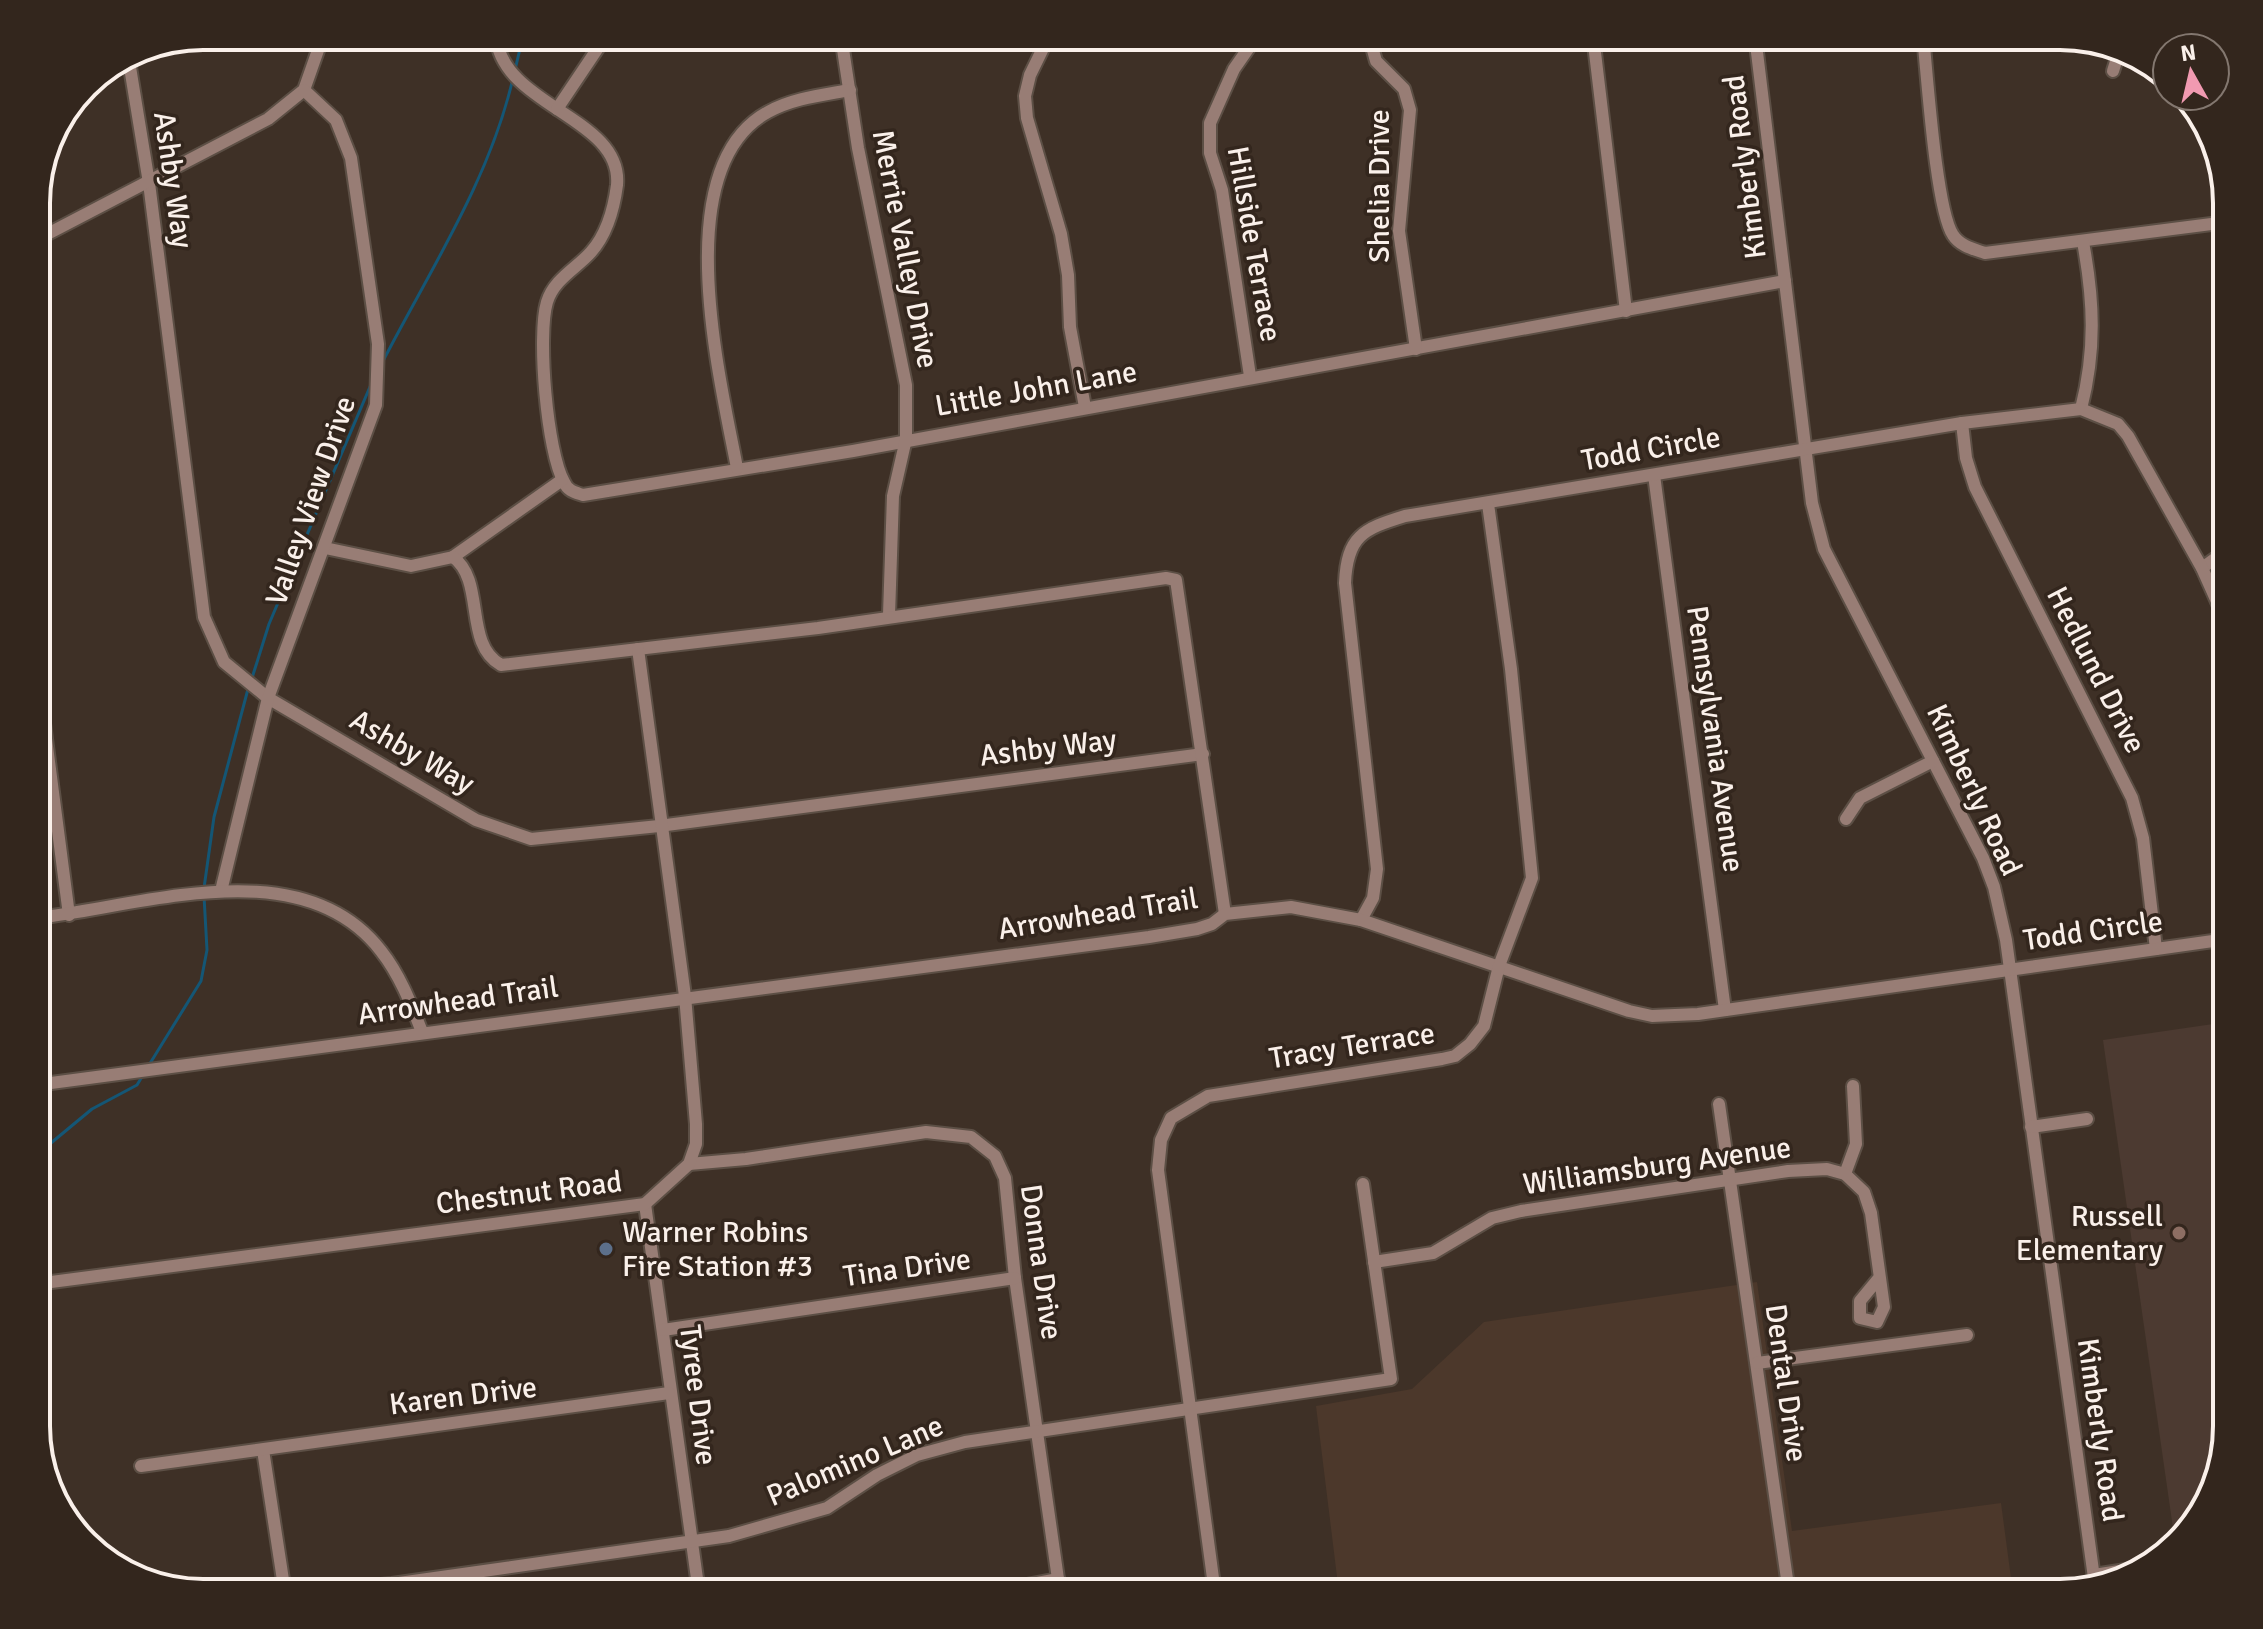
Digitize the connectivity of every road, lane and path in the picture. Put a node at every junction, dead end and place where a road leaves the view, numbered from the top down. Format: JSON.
{"nodes":[{"id":1,"x":318,"y":50,"type":"edge"},
{"id":2,"x":503,"y":50,"type":"edge"},
{"id":3,"x":597,"y":50,"type":"edge"},
{"id":4,"x":843,"y":50,"type":"edge"},
{"id":5,"x":1042,"y":50,"type":"edge"},
{"id":6,"x":1247,"y":50,"type":"edge"},
{"id":7,"x":1373,"y":50,"type":"edge"},
{"id":8,"x":1595,"y":50,"type":"edge"},
{"id":9,"x":1757,"y":50,"type":"edge"},
{"id":10,"x":1925,"y":50,"type":"edge"},
{"id":11,"x":2116,"y":61,"type":"edge"},
{"id":12,"x":130,"y":68,"type":"edge"},
{"id":13,"x":2113,"y":71,"type":"dead end"},
{"id":14,"x":304,"y":90,"type":"junction"},
{"id":15,"x":850,"y":90,"type":"junction"},
{"id":16,"x":557,"y":109,"type":"junction"},
{"id":17,"x":149,"y":183,"type":"junction"},
{"id":18,"x":2213,"y":224,"type":"edge"},
{"id":19,"x":50,"y":233,"type":"edge"},
{"id":20,"x":2083,"y":242,"type":"junction"},
{"id":21,"x":1785,"y":281,"type":"junction"},
{"id":22,"x":1626,"y":311,"type":"junction"},
{"id":23,"x":1416,"y":349,"type":"junction"},
{"id":24,"x":1250,"y":376,"type":"junction"},
{"id":25,"x":1085,"y":407,"type":"junction"},
{"id":26,"x":2081,"y":409,"type":"junction"},
{"id":27,"x":1962,"y":423,"type":"junction"},
{"id":28,"x":906,"y":439,"type":"junction"},
{"id":29,"x":1807,"y":448,"type":"junction"},
{"id":30,"x":737,"y":468,"type":"junction"},
{"id":31,"x":1654,"y":475,"type":"junction"},
{"id":32,"x":562,"y":480,"type":"junction"},
{"id":33,"x":1488,"y":504,"type":"junction"},
{"id":34,"x":325,"y":548,"type":"junction"},
{"id":35,"x":453,"y":557,"type":"junction"},
{"id":36,"x":2213,"y":560,"type":"edge"},
{"id":37,"x":2202,"y":568,"type":"junction"},
{"id":38,"x":2213,"y":593,"type":"edge"},
{"id":39,"x":889,"y":615,"type":"junction"},
{"id":40,"x":638,"y":649,"type":"junction"},
{"id":41,"x":268,"y":698,"type":"junction"},
{"id":42,"x":1203,"y":754,"type":"junction"},
{"id":43,"x":1933,"y":761,"type":"junction"},
{"id":44,"x":50,"y":796,"type":"edge"},
{"id":45,"x":1846,"y":819,"type":"dead end"},
{"id":46,"x":659,"y":826,"type":"junction"},
{"id":47,"x":221,"y":891,"type":"junction"},
{"id":48,"x":1225,"y":914,"type":"junction"},
{"id":49,"x":69,"y":915,"type":"junction"},
{"id":50,"x":50,"y":917,"type":"edge"},
{"id":51,"x":1361,"y":920,"type":"junction"},
{"id":52,"x":2213,"y":941,"type":"edge"},
{"id":53,"x":2156,"y":949,"type":"junction"},
{"id":54,"x":1499,"y":966,"type":"junction"},
{"id":55,"x":2009,"y":968,"type":"junction"},
{"id":56,"x":685,"y":996,"type":"junction"},
{"id":57,"x":1725,"y":1010,"type":"junction"},
{"id":58,"x":422,"y":1032,"type":"junction"},
{"id":59,"x":50,"y":1083,"type":"edge"},
{"id":60,"x":1853,"y":1086,"type":"dead end"},
{"id":61,"x":1719,"y":1104,"type":"dead end"},
{"id":62,"x":2087,"y":1119,"type":"dead end"},
{"id":63,"x":2031,"y":1127,"type":"junction"},
{"id":64,"x":689,"y":1164,"type":"junction"},
{"id":65,"x":1845,"y":1174,"type":"junction"},
{"id":66,"x":1731,"y":1181,"type":"junction"},
{"id":67,"x":1363,"y":1184,"type":"dead end"},
{"id":68,"x":645,"y":1204,"type":"junction"},
{"id":69,"x":1374,"y":1262,"type":"junction"},
{"id":70,"x":1015,"y":1278,"type":"junction"},
{"id":71,"x":1879,"y":1278,"type":"junction"},
{"id":72,"x":50,"y":1282,"type":"edge"},
{"id":73,"x":1872,"y":1322,"type":"junction"},
{"id":74,"x":663,"y":1330,"type":"junction"},
{"id":75,"x":1967,"y":1335,"type":"dead end"},
{"id":76,"x":1874,"y":1347,"type":"junction"},
{"id":77,"x":1757,"y":1363,"type":"junction"},
{"id":78,"x":669,"y":1393,"type":"junction"},
{"id":79,"x":1189,"y":1409,"type":"junction"},
{"id":80,"x":1038,"y":1430,"type":"junction"},
{"id":81,"x":263,"y":1450,"type":"junction"},
{"id":82,"x":141,"y":1466,"type":"dead end"},
{"id":83,"x":693,"y":1542,"type":"junction"},
{"id":84,"x":2094,"y":1575,"type":"edge"},
{"id":85,"x":283,"y":1579,"type":"edge"},
{"id":86,"x":425,"y":1579,"type":"edge"},
{"id":87,"x":697,"y":1579,"type":"edge"},
{"id":88,"x":1058,"y":1579,"type":"edge"},
{"id":89,"x":1213,"y":1579,"type":"edge"},
{"id":90,"x":1787,"y":1579,"type":"edge"}],
"edges":[{"from":1,"to":14,"type":"street"},
{"from":2,"to":16,"type":"street"},
{"from":3,"to":16,"type":"street"},
{"from":4,"to":15,"type":"street","name":"Merrie Valley Drive"},
{"from":5,"to":25,"type":"street"},
{"from":6,"to":24,"type":"street","name":"Hillside Terrace"},
{"from":7,"to":23,"type":"street","name":"Shelia Drive"},
{"from":8,"to":22,"type":"street"},
{"from":9,"to":21,"type":"street","name":"Kimberly Road"},
{"from":10,"to":20,"type":"street"},
{"from":11,"to":13,"type":"street"},
{"from":12,"to":17,"type":"street","name":"Ashby Way"},
{"from":14,"to":17,"type":"street"},
{"from":14,"to":34,"type":"street","name":"Valley View Drive"},
{"from":15,"to":28,"type":"street","name":"Merrie Valley Drive"},
{"from":15,"to":30,"type":"street"},
{"from":16,"to":32,"type":"street"},
{"from":17,"to":19,"type":"street"},
{"from":17,"to":41,"type":"street","name":"Ashby Way"},
{"from":18,"to":20,"type":"street"},
{"from":20,"to":26,"type":"street"},
{"from":21,"to":22,"type":"street","name":"Little John Lane"},
{"from":21,"to":29,"type":"street","name":"Kimberly Road"},
{"from":22,"to":23,"type":"street","name":"Little John Lane"},
{"from":23,"to":24,"type":"street","name":"Little John Lane"},
{"from":24,"to":25,"type":"street","name":"Little John Lane"},
{"from":25,"to":28,"type":"street","name":"Little John Lane"},
{"from":26,"to":27,"type":"street","name":"Todd Circle"},
{"from":26,"to":37,"type":"street","name":"Todd Circle"},
{"from":27,"to":29,"type":"street","name":"Todd Circle"},
{"from":27,"to":53,"type":"street","name":"Hedlund Drive"},
{"from":28,"to":30,"type":"street","name":"Little John Lane"},
{"from":28,"to":39,"type":"street","name":"Merrie Valley Drive"},
{"from":29,"to":31,"type":"street","name":"Todd Circle"},
{"from":29,"to":43,"type":"street","name":"Kimberly Road"},
{"from":30,"to":32,"type":"street","name":"Little John Lane"},
{"from":31,"to":33,"type":"street","name":"Todd Circle"},
{"from":31,"to":57,"type":"street","name":"Pennsylvania Avenue"},
{"from":32,"to":35,"type":"street"},
{"from":33,"to":51,"type":"street","name":"Todd Circle"},
{"from":33,"to":54,"type":"street","name":"Tracy Terrace"},
{"from":34,"to":35,"type":"street"},
{"from":34,"to":41,"type":"street","name":"Valley View Drive"},
{"from":35,"to":40,"type":"street","name":"Arrowhead Trail"},
{"from":36,"to":37,"type":"street"},
{"from":37,"to":38,"type":"street","name":"Todd Circle"},
{"from":39,"to":40,"type":"street","name":"Arrowhead Trail"},
{"from":39,"to":42,"type":"street","name":"Arrowhead Trail"},
{"from":40,"to":46,"type":"street"},
{"from":41,"to":46,"type":"street","name":"Ashby Way"},
{"from":41,"to":47,"type":"street","name":"Valley View Drive"},
{"from":42,"to":46,"type":"street","name":"Ashby Way"},
{"from":42,"to":48,"type":"street","name":"Arrowhead Trail"},
{"from":43,"to":45,"type":"street"},
{"from":43,"to":55,"type":"street","name":"Kimberly Road"},
{"from":44,"to":49,"type":"street"},
{"from":46,"to":56,"type":"street"},
{"from":47,"to":49,"type":"street"},
{"from":47,"to":58,"type":"street"},
{"from":48,"to":51,"type":"street","name":"Todd Circle"},
{"from":48,"to":56,"type":"street","name":"Arrowhead Trail"},
{"from":49,"to":50,"type":"street"},
{"from":51,"to":54,"type":"street","name":"Todd Circle"},
{"from":52,"to":53,"type":"street","name":"Todd Circle"},
{"from":53,"to":55,"type":"street","name":"Todd Circle"},
{"from":54,"to":57,"type":"street","name":"Todd Circle"},
{"from":54,"to":79,"type":"street","name":"Tracy Terrace"},
{"from":55,"to":57,"type":"street","name":"Todd Circle"},
{"from":55,"to":63,"type":"street","name":"Kimberly Road"},
{"from":56,"to":58,"type":"street","name":"Arrowhead Trail"},
{"from":56,"to":64,"type":"street"},
{"from":58,"to":59,"type":"street","name":"Arrowhead Trail"},
{"from":60,"to":65,"type":"street"},
{"from":61,"to":66,"type":"street","name":"Dental Drive"},
{"from":62,"to":63,"type":"street"},
{"from":63,"to":84,"type":"street","name":"Kimberly Road"},
{"from":64,"to":68,"type":"street","name":"Chestnut Road"},
{"from":64,"to":70,"type":"street","name":"Donna Drive"},
{"from":65,"to":66,"type":"street","name":"Williamsburg Avenue"},
{"from":65,"to":71,"type":"street"},
{"from":66,"to":69,"type":"street","name":"Williamsburg Avenue"},
{"from":66,"to":77,"type":"street","name":"Dental Drive"},
{"from":67,"to":69,"type":"street"},
{"from":68,"to":72,"type":"street","name":"Chestnut Road"},
{"from":68,"to":74,"type":"street","name":"Tyree Drive"},
{"from":69,"to":79,"type":"street","name":"Palomino Lane"},
{"from":70,"to":74,"type":"street","name":"Tina Drive"},
{"from":70,"to":80,"type":"street","name":"Donna Drive"},
{"from":71,"to":73,"type":"street"},
{"from":71,"to":73,"type":"street"},
{"from":73,"to":76,"type":"street"},
{"from":74,"to":78,"type":"street","name":"Tyree Drive"},
{"from":75,"to":76,"type":"street"},
{"from":76,"to":77,"type":"street"},
{"from":77,"to":90,"type":"street","name":"Dental Drive"},
{"from":78,"to":81,"type":"street","name":"Karen Drive"},
{"from":78,"to":83,"type":"street","name":"Tyree Drive"},
{"from":79,"to":80,"type":"street","name":"Palomino Lane"},
{"from":79,"to":89,"type":"street","name":"Tracy Terrace"},
{"from":80,"to":83,"type":"street","name":"Palomino Lane"},
{"from":80,"to":88,"type":"street","name":"Donna Drive"},
{"from":81,"to":82,"type":"street","name":"Karen Drive"},
{"from":81,"to":85,"type":"street"},
{"from":83,"to":86,"type":"street","name":"Palomino Lane"},
{"from":83,"to":87,"type":"street","name":"Tyree Drive"}]}
